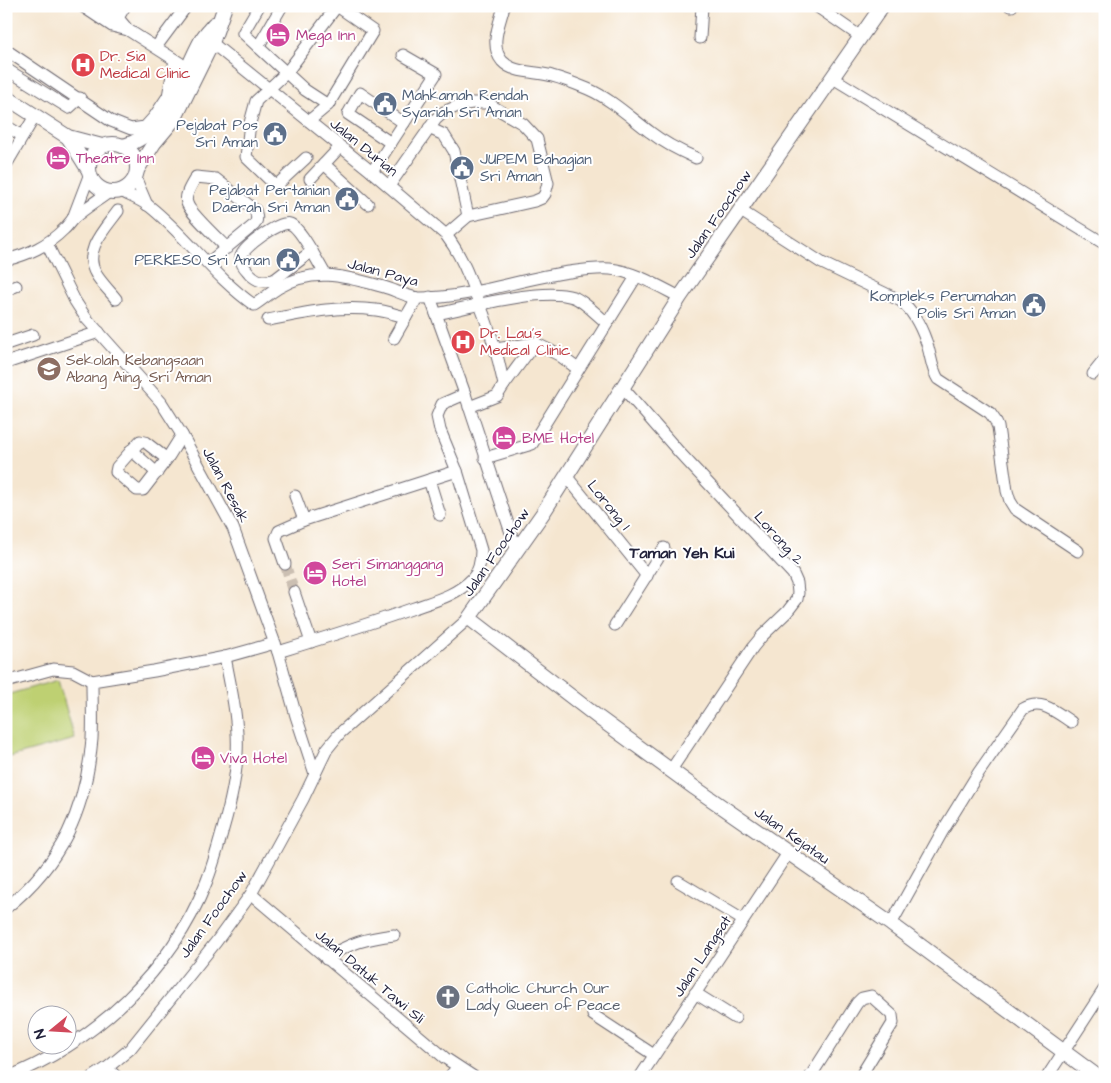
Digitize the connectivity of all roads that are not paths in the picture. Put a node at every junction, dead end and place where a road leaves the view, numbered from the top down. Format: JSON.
{"nodes":[{"id":1,"x":82,"y":6,"type":"edge"},
{"id":2,"x":99,"y":6,"type":"edge"},
{"id":3,"x":125,"y":6,"type":"edge"},
{"id":4,"x":259,"y":6,"type":"edge"},
{"id":5,"x":282,"y":6,"type":"edge"},
{"id":6,"x":337,"y":6,"type":"edge"},
{"id":7,"x":504,"y":6,"type":"edge"},
{"id":8,"x":702,"y":6,"type":"edge"},
{"id":9,"x":816,"y":6,"type":"edge"},
{"id":10,"x":882,"y":6,"type":"edge"},
{"id":11,"x":185,"y":8,"type":"dead end"},
{"id":12,"x":223,"y":10,"type":"edge"},
{"id":13,"x":118,"y":18,"type":"junction"},
{"id":14,"x":128,"y":30,"type":"junction"},
{"id":15,"x":860,"y":37,"type":"junction"},
{"id":16,"x":700,"y":38,"type":"dead end"},
{"id":17,"x":207,"y":41,"type":"junction"},
{"id":18,"x":156,"y":46,"type":"junction"},
{"id":19,"x":258,"y":47,"type":"junction"},
{"id":20,"x":6,"y":50,"type":"edge"},
{"id":21,"x":403,"y":54,"type":"dead end"},
{"id":22,"x":175,"y":60,"type":"junction"},
{"id":23,"x":188,"y":68,"type":"junction"},
{"id":24,"x":6,"y":69,"type":"edge"},
{"id":25,"x":287,"y":72,"type":"junction"},
{"id":26,"x":833,"y":78,"type":"junction"},
{"id":27,"x":268,"y":89,"type":"junction"},
{"id":28,"x":6,"y":98,"type":"edge"},
{"id":29,"x":80,"y":98,"type":"junction"},
{"id":30,"x":328,"y":105,"type":"junction"},
{"id":31,"x":35,"y":116,"type":"junction"},
{"id":32,"x":309,"y":121,"type":"junction"},
{"id":33,"x":404,"y":123,"type":"junction"},
{"id":34,"x":6,"y":126,"type":"edge"},
{"id":35,"x":429,"y":128,"type":"junction"},
{"id":36,"x":23,"y":136,"type":"junction"},
{"id":37,"x":68,"y":137,"type":"junction"},
{"id":38,"x":392,"y":143,"type":"junction"},
{"id":39,"x":102,"y":146,"type":"junction"},
{"id":40,"x":123,"y":146,"type":"junction"},
{"id":41,"x":340,"y":146,"type":"junction"},
{"id":42,"x":306,"y":158,"type":"dead end"},
{"id":43,"x":696,"y":158,"type":"dead end"},
{"id":44,"x":324,"y":164,"type":"junction"},
{"id":45,"x":6,"y":165,"type":"edge"},
{"id":46,"x":89,"y":172,"type":"junction"},
{"id":47,"x":372,"y":172,"type":"junction"},
{"id":48,"x":136,"y":174,"type":"junction"},
{"id":49,"x":310,"y":179,"type":"dead end"},
{"id":50,"x":389,"y":186,"type":"junction"},
{"id":51,"x":115,"y":192,"type":"junction"},
{"id":52,"x":368,"y":204,"type":"dead end"},
{"id":53,"x":147,"y":205,"type":"junction"},
{"id":54,"x":740,"y":210,"type":"junction"},
{"id":55,"x":118,"y":211,"type":"dead end"},
{"id":56,"x":468,"y":216,"type":"junction"},
{"id":57,"x":73,"y":218,"type":"junction"},
{"id":58,"x":446,"y":236,"type":"junction"},
{"id":59,"x":46,"y":244,"type":"junction"},
{"id":60,"x":1105,"y":244,"type":"edge"},
{"id":61,"x":227,"y":248,"type":"junction"},
{"id":62,"x":312,"y":251,"type":"junction"},
{"id":63,"x":6,"y":260,"type":"edge"},
{"id":64,"x":208,"y":263,"type":"junction"},
{"id":65,"x":325,"y":274,"type":"junction"},
{"id":66,"x":636,"y":277,"type":"junction"},
{"id":67,"x":276,"y":284,"type":"junction"},
{"id":68,"x":475,"y":292,"type":"junction"},
{"id":69,"x":680,"y":297,"type":"junction"},
{"id":70,"x":417,"y":298,"type":"junction"},
{"id":71,"x":430,"y":298,"type":"junction"},
{"id":72,"x":116,"y":299,"type":"dead end"},
{"id":73,"x":481,"y":304,"type":"junction"},
{"id":74,"x":436,"y":314,"type":"junction"},
{"id":75,"x":406,"y":317,"type":"junction"},
{"id":76,"x":268,"y":320,"type":"dead end"},
{"id":77,"x":607,"y":323,"type":"junction"},
{"id":78,"x":99,"y":332,"type":"junction"},
{"id":79,"x":33,"y":335,"type":"dead end"},
{"id":80,"x":394,"y":338,"type":"dead end"},
{"id":81,"x":535,"y":342,"type":"junction"},
{"id":82,"x":6,"y":344,"type":"edge"},
{"id":83,"x":496,"y":349,"type":"junction"},
{"id":84,"x":1105,"y":359,"type":"edge"},
{"id":85,"x":6,"y":363,"type":"edge"},
{"id":86,"x":578,"y":369,"type":"junction"},
{"id":87,"x":1093,"y":374,"type":"dead end"},
{"id":88,"x":504,"y":385,"type":"junction"},
{"id":89,"x":623,"y":388,"type":"junction"},
{"id":90,"x":465,"y":394,"type":"junction"},
{"id":91,"x":469,"y":407,"type":"junction"},
{"id":92,"x":182,"y":435,"type":"junction"},
{"id":93,"x":130,"y":450,"type":"junction"},
{"id":94,"x":485,"y":458,"type":"junction"},
{"id":95,"x":167,"y":459,"type":"junction"},
{"id":96,"x":457,"y":471,"type":"junction"},
{"id":97,"x":157,"y":472,"type":"junction"},
{"id":98,"x":567,"y":477,"type":"junction"},
{"id":99,"x":429,"y":480,"type":"junction"},
{"id":100,"x":295,"y":496,"type":"dead end"},
{"id":101,"x":440,"y":515,"type":"dead end"},
{"id":102,"x":304,"y":520,"type":"junction"},
{"id":103,"x":664,"y":548,"type":"dead end"},
{"id":104,"x":517,"y":551,"type":"junction"},
{"id":105,"x":1078,"y":551,"type":"dead end"},
{"id":106,"x":285,"y":564,"type":"tunnel mouth"},
{"id":107,"x":647,"y":576,"type":"junction"},
{"id":108,"x":294,"y":592,"type":"tunnel mouth"},
{"id":109,"x":469,"y":618,"type":"junction"},
{"id":110,"x":615,"y":625,"type":"dead end"},
{"id":111,"x":311,"y":642,"type":"junction"},
{"id":112,"x":277,"y":648,"type":"junction"},
{"id":113,"x":225,"y":657,"type":"junction"},
{"id":114,"x":92,"y":681,"type":"junction"},
{"id":115,"x":6,"y":682,"type":"edge"},
{"id":116,"x":1071,"y":722,"type":"dead end"},
{"id":117,"x":671,"y":770,"type":"junction"},
{"id":118,"x":315,"y":774,"type":"junction"},
{"id":119,"x":788,"y":853,"type":"junction"},
{"id":120,"x":678,"y":881,"type":"dead end"},
{"id":121,"x":251,"y":894,"type":"junction"},
{"id":122,"x":6,"y":908,"type":"edge"},
{"id":123,"x":743,"y":920,"type":"junction"},
{"id":124,"x":891,"y":924,"type":"junction"},
{"id":125,"x":394,"y":935,"type":"dead end"},
{"id":126,"x":326,"y":959,"type":"junction"},
{"id":127,"x":1105,"y":988,"type":"edge"},
{"id":128,"x":696,"y":993,"type":"junction"},
{"id":129,"x":593,"y":1015,"type":"dead end"},
{"id":130,"x":735,"y":1018,"type":"dead end"},
{"id":131,"x":1064,"y":1050,"type":"junction"},
{"id":132,"x":654,"y":1055,"type":"junction"},
{"id":133,"x":458,"y":1067,"type":"junction"},
{"id":134,"x":107,"y":1068,"type":"junction"},
{"id":135,"x":8,"y":1077,"type":"edge"},
{"id":136,"x":93,"y":1077,"type":"edge"},
{"id":137,"x":117,"y":1077,"type":"edge"},
{"id":138,"x":449,"y":1077,"type":"edge"},
{"id":139,"x":474,"y":1077,"type":"edge"},
{"id":140,"x":640,"y":1077,"type":"edge"},
{"id":141,"x":810,"y":1077,"type":"edge"},
{"id":142,"x":860,"y":1077,"type":"edge"},
{"id":143,"x":1047,"y":1077,"type":"edge"},
{"id":144,"x":1098,"y":1077,"type":"edge"}],
"edges":[{"from":1,"to":14,"type":"street"},
{"from":2,"to":13,"type":"street"},
{"from":3,"to":13,"type":"street"},
{"from":4,"to":19,"type":"street"},
{"from":5,"to":19,"type":"street"},
{"from":6,"to":25,"type":"street"},
{"from":6,"to":30,"type":"street"},
{"from":7,"to":43,"type":"street"},
{"from":8,"to":16,"type":"street"},
{"from":9,"to":15,"type":"street"},
{"from":10,"to":15,"type":"main road","name":"Jalan Foochow"},
{"from":11,"to":18,"type":"street"},
{"from":12,"to":17,"type":"main road"},
{"from":13,"to":14,"type":"street"},
{"from":14,"to":18,"type":"street"},
{"from":15,"to":26,"type":"main road","name":"Jalan Foochow"},
{"from":17,"to":23,"type":"main road"},
{"from":17,"to":27,"type":"street","name":"Jalan Durian"},
{"from":17,"to":48,"type":"main road"},
{"from":18,"to":22,"type":"street"},
{"from":19,"to":25,"type":"street"},
{"from":20,"to":29,"type":"street"},
{"from":21,"to":33,"type":"street"},
{"from":22,"to":23,"type":"street"},
{"from":22,"to":29,"type":"street"},
{"from":23,"to":40,"type":"main road"},
{"from":24,"to":29,"type":"street"},
{"from":25,"to":27,"type":"street"},
{"from":25,"to":30,"type":"street"},
{"from":26,"to":54,"type":"main road","name":"Jalan Foochow"},
{"from":26,"to":60,"type":"street"},
{"from":27,"to":32,"type":"street","name":"Jalan Durian"},
{"from":27,"to":42,"type":"street"},
{"from":28,"to":31,"type":"main road"},
{"from":30,"to":32,"type":"street"},
{"from":31,"to":36,"type":"street"},
{"from":31,"to":37,"type":"main road"},
{"from":32,"to":41,"type":"street","name":"Jalan Durian"},
{"from":33,"to":38,"type":"street"},
{"from":33,"to":38,"type":"street"},
{"from":34,"to":36,"type":"street"},
{"from":35,"to":50,"type":"street"},
{"from":35,"to":56,"type":"street"},
{"from":35,"to":56,"type":"street"},
{"from":36,"to":45,"type":"street"},
{"from":37,"to":39,"type":"main road"},
{"from":37,"to":46,"type":"main road"},
{"from":38,"to":47,"type":"street"},
{"from":39,"to":40,"type":"main road"},
{"from":39,"to":46,"type":"main road"},
{"from":40,"to":48,"type":"main road"},
{"from":41,"to":44,"type":"street"},
{"from":41,"to":47,"type":"street","name":"Jalan Durian"},
{"from":44,"to":49,"type":"street"},
{"from":44,"to":52,"type":"street"},
{"from":46,"to":51,"type":"main road"},
{"from":46,"to":57,"type":"street"},
{"from":47,"to":50,"type":"street","name":"Jalan Durian"},
{"from":48,"to":51,"type":"main road"},
{"from":48,"to":53,"type":"street"},
{"from":50,"to":58,"type":"street","name":"Jalan Durian"},
{"from":51,"to":53,"type":"street"},
{"from":51,"to":57,"type":"street"},
{"from":53,"to":64,"type":"street","name":"Jalan Paya"},
{"from":54,"to":69,"type":"main road","name":"Jalan Foochow"},
{"from":54,"to":105,"type":"street"},
{"from":55,"to":72,"type":"street"},
{"from":56,"to":58,"type":"street"},
{"from":57,"to":59,"type":"street"},
{"from":58,"to":68,"type":"street","name":"Jalan Durian"},
{"from":59,"to":63,"type":"street"},
{"from":59,"to":78,"type":"street","name":"Jalan Resak"},
{"from":61,"to":61,"type":"street"},
{"from":61,"to":64,"type":"street"},
{"from":62,"to":65,"type":"street"},
{"from":62,"to":67,"type":"street"},
{"from":62,"to":67,"type":"street"},
{"from":64,"to":67,"type":"street","name":"Jalan Paya"},
{"from":65,"to":67,"type":"street","name":"Jalan Paya"},
{"from":65,"to":70,"type":"street","name":"Jalan Paya"},
{"from":66,"to":68,"type":"street","name":"Jalan Paya"},
{"from":66,"to":69,"type":"street","name":"Jalan Paya"},
{"from":66,"to":77,"type":"street"},
{"from":68,"to":71,"type":"street","name":"Jalan Paya"},
{"from":68,"to":73,"type":"street","name":"Jalan Durian"},
{"from":69,"to":89,"type":"main road","name":"Jalan Foochow"},
{"from":70,"to":71,"type":"street","name":"Jalan Paya"},
{"from":70,"to":75,"type":"street"},
{"from":71,"to":74,"type":"street"},
{"from":73,"to":74,"type":"street"},
{"from":73,"to":77,"type":"street"},
{"from":73,"to":83,"type":"street","name":"Jalan Durian"},
{"from":74,"to":90,"type":"street"},
{"from":75,"to":76,"type":"street"},
{"from":75,"to":80,"type":"street"},
{"from":77,"to":86,"type":"street"},
{"from":78,"to":85,"type":"street"},
{"from":78,"to":92,"type":"street","name":"Jalan Resak"},
{"from":79,"to":82,"type":"street"},
{"from":81,"to":83,"type":"street"},
{"from":81,"to":86,"type":"street"},
{"from":81,"to":88,"type":"street"},
{"from":83,"to":88,"type":"street","name":"Jalan Durian"},
{"from":84,"to":87,"type":"street"},
{"from":86,"to":94,"type":"street"},
{"from":88,"to":91,"type":"street"},
{"from":89,"to":98,"type":"main road","name":"Jalan Foochow"},
{"from":89,"to":117,"type":"street","name":"Lorong 2"},
{"from":90,"to":91,"type":"street"},
{"from":90,"to":96,"type":"street"},
{"from":91,"to":94,"type":"street"},
{"from":92,"to":95,"type":"street"},
{"from":92,"to":112,"type":"street","name":"Jalan Resak"},
{"from":93,"to":95,"type":"street"},
{"from":93,"to":97,"type":"street"},
{"from":93,"to":97,"type":"street"},
{"from":94,"to":104,"type":"street"},
{"from":95,"to":97,"type":"street"},
{"from":96,"to":99,"type":"street"},
{"from":96,"to":111,"type":"street"},
{"from":98,"to":104,"type":"main road","name":"Jalan Foochow"},
{"from":98,"to":107,"type":"street","name":"Lorong 1"},
{"from":99,"to":101,"type":"street"},
{"from":99,"to":102,"type":"street"},
{"from":100,"to":102,"type":"street"},
{"from":102,"to":106,"type":"street"},
{"from":103,"to":107,"type":"street"},
{"from":104,"to":109,"type":"main road","name":"Jalan Foochow"},
{"from":107,"to":110,"type":"street"},
{"from":108,"to":111,"type":"street"},
{"from":109,"to":117,"type":"main road","name":"Jalan Kejatau"},
{"from":109,"to":118,"type":"street","name":"Jalan Foochow"},
{"from":111,"to":112,"type":"street"},
{"from":112,"to":113,"type":"street"},
{"from":112,"to":118,"type":"street","name":"Jalan Resak"},
{"from":113,"to":114,"type":"street"},
{"from":113,"to":135,"type":"street"},
{"from":114,"to":115,"type":"street"},
{"from":114,"to":122,"type":"street"},
{"from":116,"to":124,"type":"street"},
{"from":117,"to":119,"type":"main road","name":"Jalan Kejatau"},
{"from":118,"to":121,"type":"street","name":"Jalan Foochow"},
{"from":119,"to":123,"type":"street","name":"Jalan Langsat"},
{"from":119,"to":124,"type":"main road","name":"Jalan Kejatau"},
{"from":120,"to":123,"type":"street"},
{"from":121,"to":126,"type":"street","name":"Jalan Datuk Tawi Sli"},
{"from":121,"to":134,"type":"street","name":"Jalan Foochow"},
{"from":123,"to":128,"type":"street","name":"Jalan Langsat"},
{"from":124,"to":131,"type":"main road","name":"Jalan Kejatau"},
{"from":125,"to":126,"type":"street"},
{"from":126,"to":133,"type":"street","name":"Jalan Datuk Tawi Sli"},
{"from":127,"to":131,"type":"street"},
{"from":128,"to":130,"type":"street"},
{"from":128,"to":132,"type":"street","name":"Jalan Langsat"},
{"from":129,"to":132,"type":"street"},
{"from":131,"to":143,"type":"street"},
{"from":131,"to":144,"type":"main road","name":"Jalan Kejatau"},
{"from":132,"to":140,"type":"street","name":"Jalan Langsat"},
{"from":133,"to":138,"type":"street"},
{"from":133,"to":139,"type":"street","name":"Jalan Datuk Tawi Sli"},
{"from":134,"to":136,"type":"street","name":"Jalan Foochow"},
{"from":134,"to":137,"type":"street"},
{"from":141,"to":142,"type":"street"}]}
